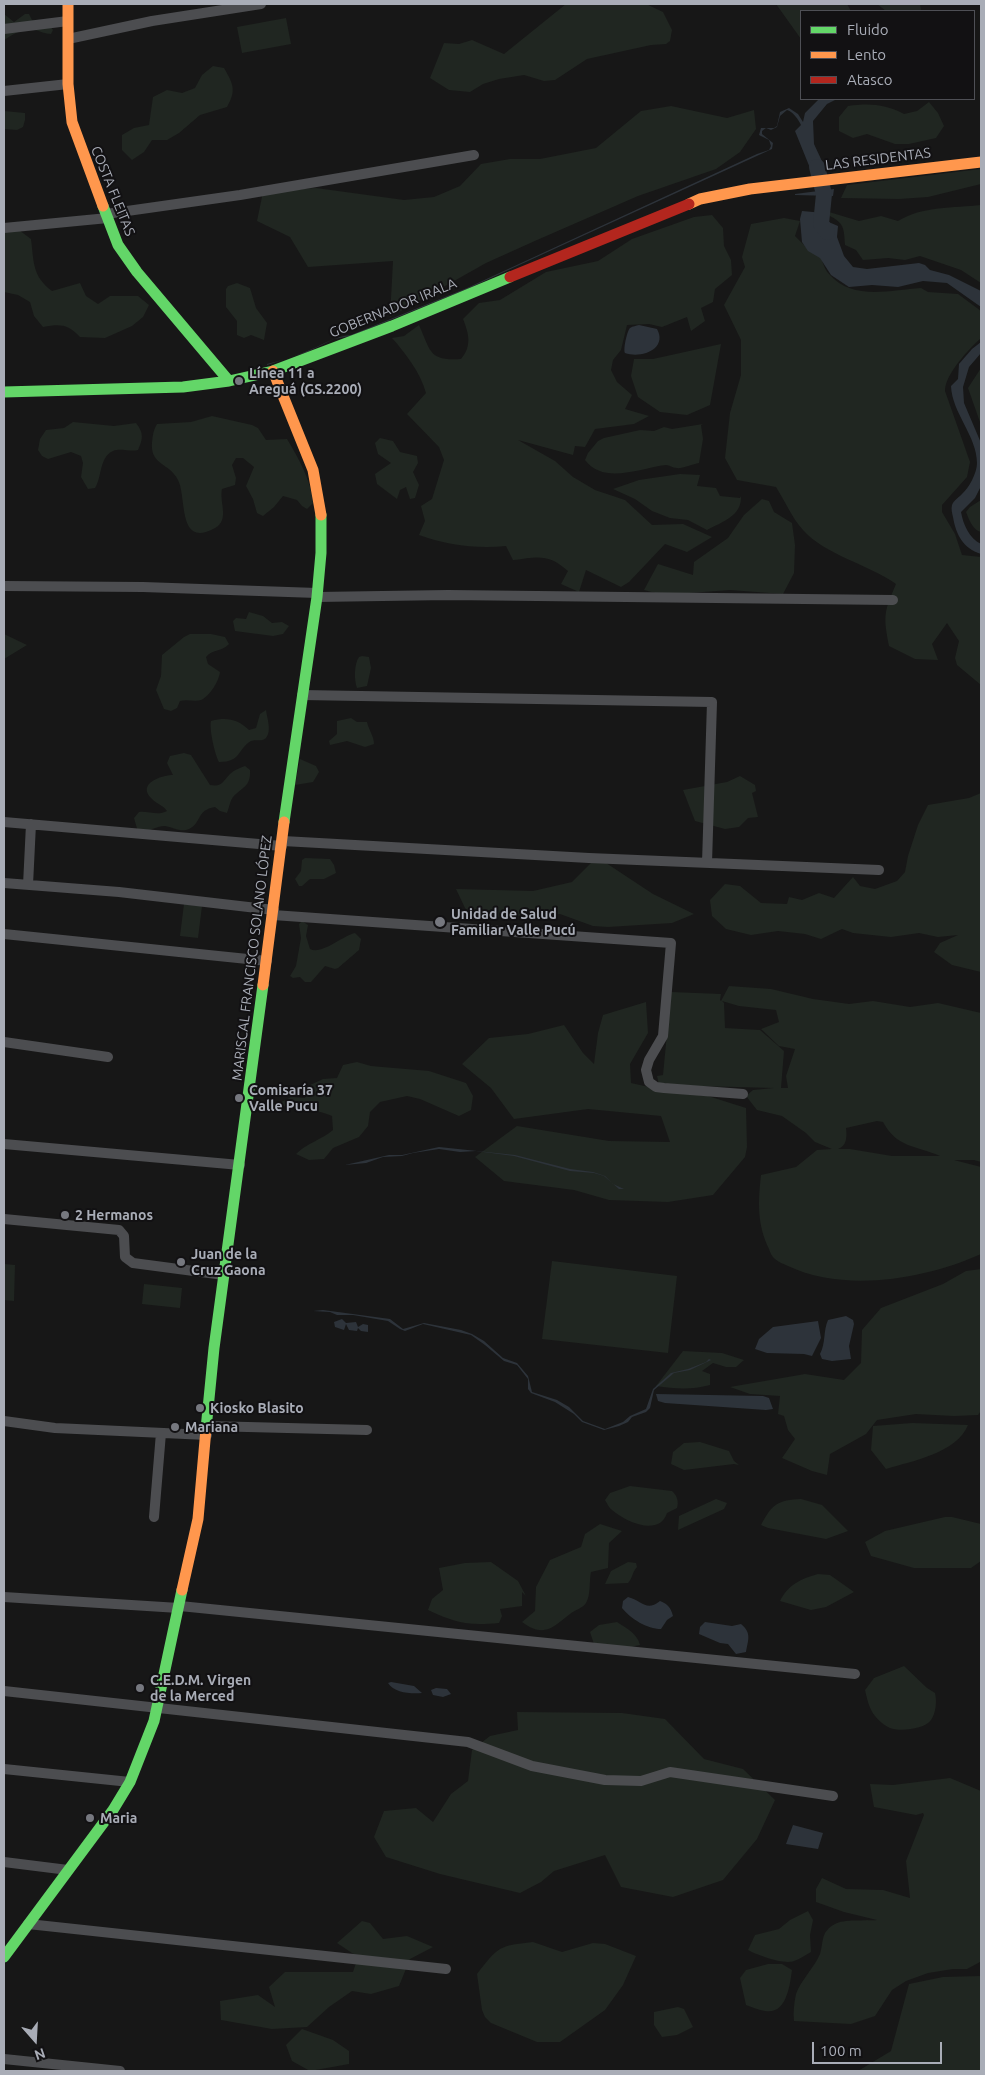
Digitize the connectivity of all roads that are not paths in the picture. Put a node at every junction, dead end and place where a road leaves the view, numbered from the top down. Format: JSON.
{"nodes":[{"id":1,"x":68,"y":4,"type":"edge"},
{"id":2,"x":261,"y":4,"type":"edge"},
{"id":3,"x":68,"y":20,"type":"junction"},
{"id":4,"x":4,"y":29,"type":"edge"},
{"id":5,"x":68,"y":39,"type":"junction"},
{"id":6,"x":68,"y":84,"type":"junction"},
{"id":7,"x":4,"y":91,"type":"edge"},
{"id":8,"x":474,"y":155,"type":"dead end"},
{"id":9,"x":981,"y":162,"type":"edge"},
{"id":10,"x":779,"y":186,"type":"joint"},
{"id":11,"x":107,"y":216,"type":"junction"},
{"id":12,"x":4,"y":228,"type":"edge"},
{"id":13,"x":273,"y":371,"type":"junction"},
{"id":14,"x":228,"y":381,"type":"junction"},
{"id":15,"x":4,"y":392,"type":"edge"},
{"id":16,"x":4,"y":586,"type":"edge"},
{"id":17,"x":317,"y":595,"type":"junction"},
{"id":18,"x":894,"y":600,"type":"dead end"},
{"id":19,"x":302,"y":696,"type":"junction"},
{"id":20,"x":4,"y":822,"type":"edge"},
{"id":21,"x":31,"y":824,"type":"junction"},
{"id":22,"x":283,"y":843,"type":"junction"},
{"id":23,"x":707,"y":862,"type":"junction"},
{"id":24,"x":879,"y":870,"type":"dead end"},
{"id":25,"x":4,"y":883,"type":"edge"},
{"id":26,"x":28,"y":885,"type":"junction"},
{"id":27,"x":273,"y":912,"type":"junction"},
{"id":28,"x":4,"y":934,"type":"edge"},
{"id":29,"x":267,"y":961,"type":"junction"},
{"id":30,"x":4,"y":1042,"type":"edge"},
{"id":31,"x":108,"y":1057,"type":"dead end"},
{"id":32,"x":743,"y":1094,"type":"dead end"},
{"id":33,"x":4,"y":1144,"type":"edge"},
{"id":34,"x":240,"y":1165,"type":"junction"},
{"id":35,"x":4,"y":1219,"type":"edge"},
{"id":36,"x":224,"y":1275,"type":"junction"},
{"id":37,"x":4,"y":1421,"type":"edge"},
{"id":38,"x":208,"y":1430,"type":"junction"},
{"id":39,"x":367,"y":1430,"type":"dead end"},
{"id":40,"x":161,"y":1433,"type":"junction"},
{"id":41,"x":154,"y":1517,"type":"dead end"},
{"id":42,"x":4,"y":1597,"type":"edge"},
{"id":43,"x":179,"y":1607,"type":"junction"},
{"id":44,"x":856,"y":1674,"type":"dead end"},
{"id":45,"x":4,"y":1691,"type":"edge"},
{"id":46,"x":157,"y":1708,"type":"junction"},
{"id":47,"x":4,"y":1769,"type":"edge"},
{"id":48,"x":130,"y":1782,"type":"junction"},
{"id":49,"x":833,"y":1796,"type":"dead end"},
{"id":50,"x":4,"y":1862,"type":"edge"},
{"id":51,"x":68,"y":1870,"type":"junction"},
{"id":52,"x":28,"y":1924,"type":"junction"},
{"id":53,"x":4,"y":1956,"type":"edge"},
{"id":54,"x":446,"y":1969,"type":"dead end"},
{"id":55,"x":4,"y":2059,"type":"edge"},
{"id":56,"x":120,"y":2071,"type":"edge"}],
"edges":[{"from":1,"to":3,"type":"main road","name":"COSTA FLEITAS"},
{"from":2,"to":5,"type":"street"},
{"from":3,"to":4,"type":"street"},
{"from":3,"to":5,"type":"main road","name":"COSTA FLEITAS"},
{"from":5,"to":6,"type":"main road","name":"COSTA FLEITAS"},
{"from":6,"to":7,"type":"street"},
{"from":6,"to":11,"type":"main road","name":"COSTA FLEITAS"},
{"from":8,"to":11,"type":"street"},
{"from":9,"to":10,"type":"main road","name":"LAS RESIDENTAS"},
{"from":10,"to":13,"type":"main road","name":"GOBERNADOR IRALA"},
{"from":11,"to":12,"type":"street"},
{"from":11,"to":14,"type":"main road","name":"COSTA FLEITAS"},
{"from":13,"to":14,"type":"main road","name":"GOBERNADOR IRALA"},
{"from":13,"to":17,"type":"main road","name":"MARISCAL FRANCISCO SOLANO LÓPEZ"},
{"from":14,"to":15,"type":"main road","name":"GOBERNADOR IRALA"},
{"from":16,"to":17,"type":"street"},
{"from":17,"to":18,"type":"street"},
{"from":17,"to":19,"type":"main road","name":"MARISCAL FRANCISCO SOLANO LÓPEZ"},
{"from":19,"to":22,"type":"main road","name":"MARISCAL FRANCISCO SOLANO LÓPEZ"},
{"from":19,"to":23,"type":"street"},
{"from":20,"to":21,"type":"street"},
{"from":21,"to":22,"type":"street"},
{"from":21,"to":26,"type":"street"},
{"from":22,"to":23,"type":"street"},
{"from":22,"to":27,"type":"main road","name":"MARISCAL FRANCISCO SOLANO LÓPEZ"},
{"from":23,"to":24,"type":"street"},
{"from":25,"to":26,"type":"street"},
{"from":26,"to":27,"type":"street"},
{"from":27,"to":29,"type":"main road","name":"MARISCAL FRANCISCO SOLANO LÓPEZ"},
{"from":27,"to":32,"type":"street"},
{"from":28,"to":29,"type":"street"},
{"from":29,"to":34,"type":"main road","name":"MARISCAL FRANCISCO SOLANO LÓPEZ"},
{"from":30,"to":31,"type":"street"},
{"from":33,"to":34,"type":"street"},
{"from":34,"to":36,"type":"main road","name":"MARISCAL FRANCISCO SOLANO LÓPEZ"},
{"from":35,"to":36,"type":"street"},
{"from":36,"to":38,"type":"main road","name":"MARISCAL FRANCISCO SOLANO LÓPEZ"},
{"from":37,"to":40,"type":"street"},
{"from":38,"to":39,"type":"street"},
{"from":38,"to":40,"type":"street"},
{"from":38,"to":43,"type":"main road","name":"MARISCAL FRANCISCO SOLANO LÓPEZ"},
{"from":40,"to":41,"type":"street"},
{"from":42,"to":43,"type":"street"},
{"from":43,"to":44,"type":"street"},
{"from":43,"to":46,"type":"main road","name":"MARISCAL FRANCISCO SOLANO LÓPEZ"},
{"from":45,"to":46,"type":"street"},
{"from":46,"to":48,"type":"main road","name":"MARISCAL FRANCISCO SOLANO LÓPEZ"},
{"from":46,"to":49,"type":"street"},
{"from":47,"to":48,"type":"street"},
{"from":48,"to":51,"type":"main road","name":"MARISCAL FRANCISCO SOLANO LÓPEZ"},
{"from":50,"to":51,"type":"street"},
{"from":51,"to":52,"type":"main road","name":"MARISCAL FRANCISCO SOLANO LÓPEZ"},
{"from":52,"to":53,"type":"main road","name":"MARISCAL FRANCISCO SOLANO LÓPEZ"},
{"from":52,"to":54,"type":"street"},
{"from":55,"to":56,"type":"street"}]}
